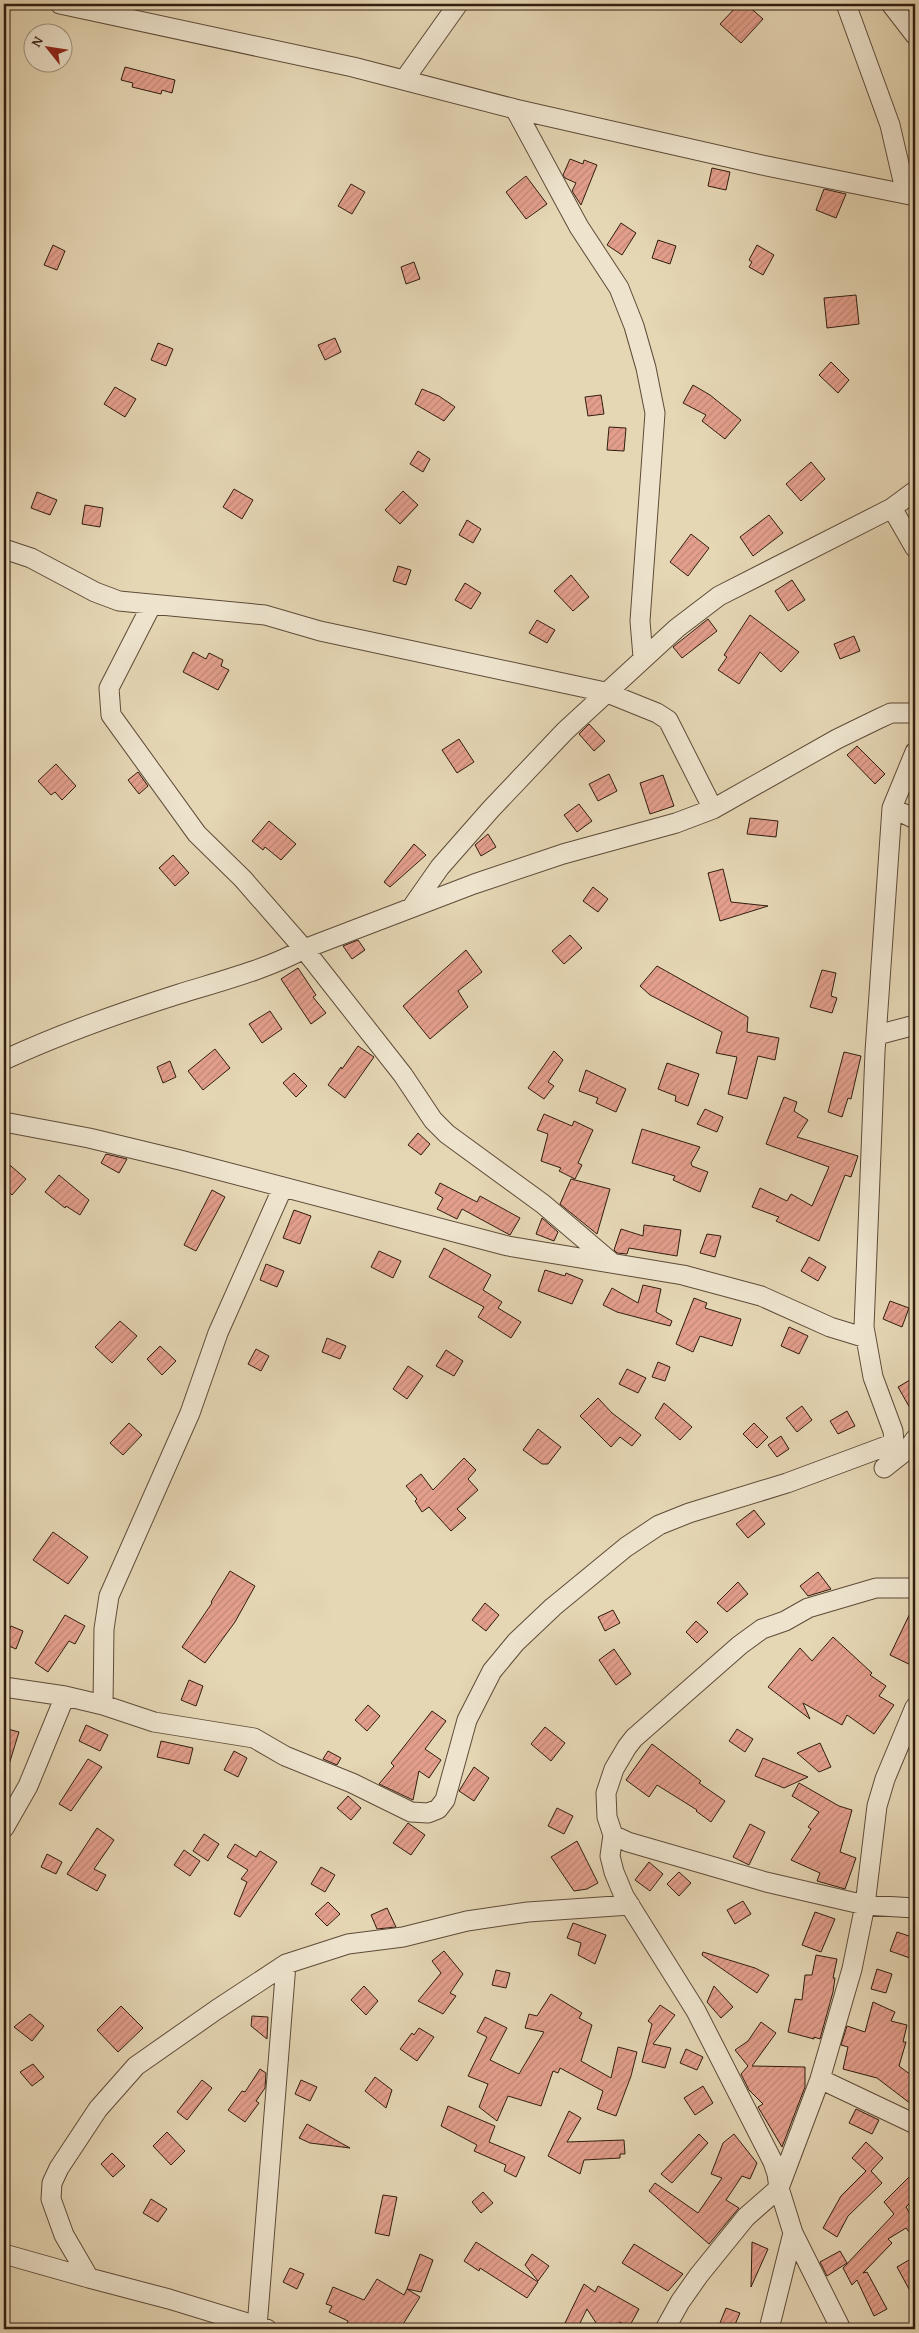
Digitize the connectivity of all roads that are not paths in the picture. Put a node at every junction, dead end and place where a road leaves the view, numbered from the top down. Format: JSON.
{"nodes":[{"id":1,"x":60,"y":4,"type":"edge"},
{"id":2,"x":458,"y":4,"type":"edge"},
{"id":3,"x":846,"y":4,"type":"edge"},
{"id":4,"x":891,"y":4,"type":"edge"},
{"id":5,"x":915,"y":35,"type":"edge"},
{"id":6,"x":404,"y":80,"type":"junction"},
{"id":7,"x":515,"y":109,"type":"junction"},
{"id":8,"x":911,"y":195,"type":"edge"},
{"id":9,"x":915,"y":491,"type":"edge"},
{"id":10,"x":892,"y":508,"type":"junction"},
{"id":11,"x":915,"y":548,"type":"edge"},
{"id":12,"x":4,"y":549,"type":"edge"},
{"id":13,"x":151,"y":606,"type":"junction"},
{"id":14,"x":644,"y":657,"type":"junction"},
{"id":15,"x":604,"y":692,"type":"junction"},
{"id":16,"x":915,"y":713,"type":"edge"},
{"id":17,"x":915,"y":752,"type":"edge"},
{"id":18,"x":892,"y":808,"type":"junction"},
{"id":19,"x":713,"y":809,"type":"junction"},
{"id":20,"x":915,"y":819,"type":"edge"},
{"id":21,"x":412,"y":907,"type":"junction"},
{"id":22,"x":304,"y":949,"type":"junction"},
{"id":23,"x":915,"y":1025,"type":"edge"},
{"id":24,"x":877,"y":1035,"type":"junction"},
{"id":25,"x":4,"y":1060,"type":"edge"},
{"id":26,"x":4,"y":1122,"type":"edge"},
{"id":27,"x":283,"y":1187,"type":"junction"},
{"id":28,"x":612,"y":1263,"type":"junction"},
{"id":29,"x":866,"y":1338,"type":"junction"},
{"id":30,"x":915,"y":1439,"type":"edge"},
{"id":31,"x":884,"y":1468,"type":"dead end"},
{"id":32,"x":915,"y":1588,"type":"edge"},
{"id":33,"x":4,"y":1687,"type":"edge"},
{"id":34,"x":65,"y":1696,"type":"junction"},
{"id":35,"x":103,"y":1704,"type":"junction"},
{"id":36,"x":914,"y":1712,"type":"edge"},
{"id":37,"x":4,"y":1828,"type":"edge"},
{"id":38,"x":613,"y":1835,"type":"junction"},
{"id":39,"x":630,"y":1905,"type":"junction"},
{"id":40,"x":865,"y":1905,"type":"junction"},
{"id":41,"x":915,"y":1908,"type":"edge"},
{"id":42,"x":286,"y":1964,"type":"junction"},
{"id":43,"x":820,"y":2079,"type":"junction"},
{"id":44,"x":915,"y":2124,"type":"edge"},
{"id":45,"x":779,"y":2188,"type":"junction"},
{"id":46,"x":793,"y":2233,"type":"junction"},
{"id":47,"x":4,"y":2254,"type":"edge"},
{"id":48,"x":89,"y":2278,"type":"junction"},
{"id":49,"x":262,"y":2328,"type":"edge"},
{"id":50,"x":665,"y":2329,"type":"edge"},
{"id":51,"x":769,"y":2329,"type":"edge"},
{"id":52,"x":841,"y":2329,"type":"edge"}],
"edges":[{"from":1,"to":6,"type":"street"},
{"from":2,"to":6,"type":"street"},
{"from":3,"to":8,"type":"street"},
{"from":4,"to":5,"type":"street"},
{"from":6,"to":7,"type":"street"},
{"from":7,"to":8,"type":"street"},
{"from":7,"to":14,"type":"street"},
{"from":9,"to":10,"type":"street"},
{"from":10,"to":11,"type":"street"},
{"from":10,"to":14,"type":"street"},
{"from":12,"to":13,"type":"street"},
{"from":13,"to":15,"type":"street"},
{"from":13,"to":22,"type":"street"},
{"from":14,"to":15,"type":"street"},
{"from":15,"to":19,"type":"street"},
{"from":15,"to":21,"type":"street"},
{"from":16,"to":19,"type":"street"},
{"from":17,"to":18,"type":"street"},
{"from":18,"to":20,"type":"street"},
{"from":18,"to":24,"type":"street"},
{"from":19,"to":21,"type":"street"},
{"from":21,"to":22,"type":"street"},
{"from":22,"to":25,"type":"street"},
{"from":22,"to":28,"type":"street"},
{"from":23,"to":24,"type":"street"},
{"from":24,"to":29,"type":"street"},
{"from":26,"to":27,"type":"street"},
{"from":27,"to":28,"type":"street"},
{"from":27,"to":35,"type":"street"},
{"from":28,"to":29,"type":"street"},
{"from":29,"to":35,"type":"street"},
{"from":30,"to":31,"type":"street"},
{"from":32,"to":38,"type":"street"},
{"from":33,"to":34,"type":"street"},
{"from":34,"to":35,"type":"street"},
{"from":34,"to":37,"type":"street"},
{"from":36,"to":40,"type":"street"},
{"from":38,"to":39,"type":"street"},
{"from":38,"to":40,"type":"street"},
{"from":39,"to":42,"type":"street"},
{"from":39,"to":45,"type":"street"},
{"from":40,"to":41,"type":"street"},
{"from":40,"to":43,"type":"street"},
{"from":42,"to":48,"type":"street"},
{"from":42,"to":49,"type":"street"},
{"from":43,"to":44,"type":"street"},
{"from":43,"to":45,"type":"street"},
{"from":45,"to":46,"type":"street"},
{"from":45,"to":50,"type":"street"},
{"from":46,"to":51,"type":"street"},
{"from":46,"to":52,"type":"street"},
{"from":47,"to":48,"type":"street"},
{"from":48,"to":49,"type":"street"}]}
